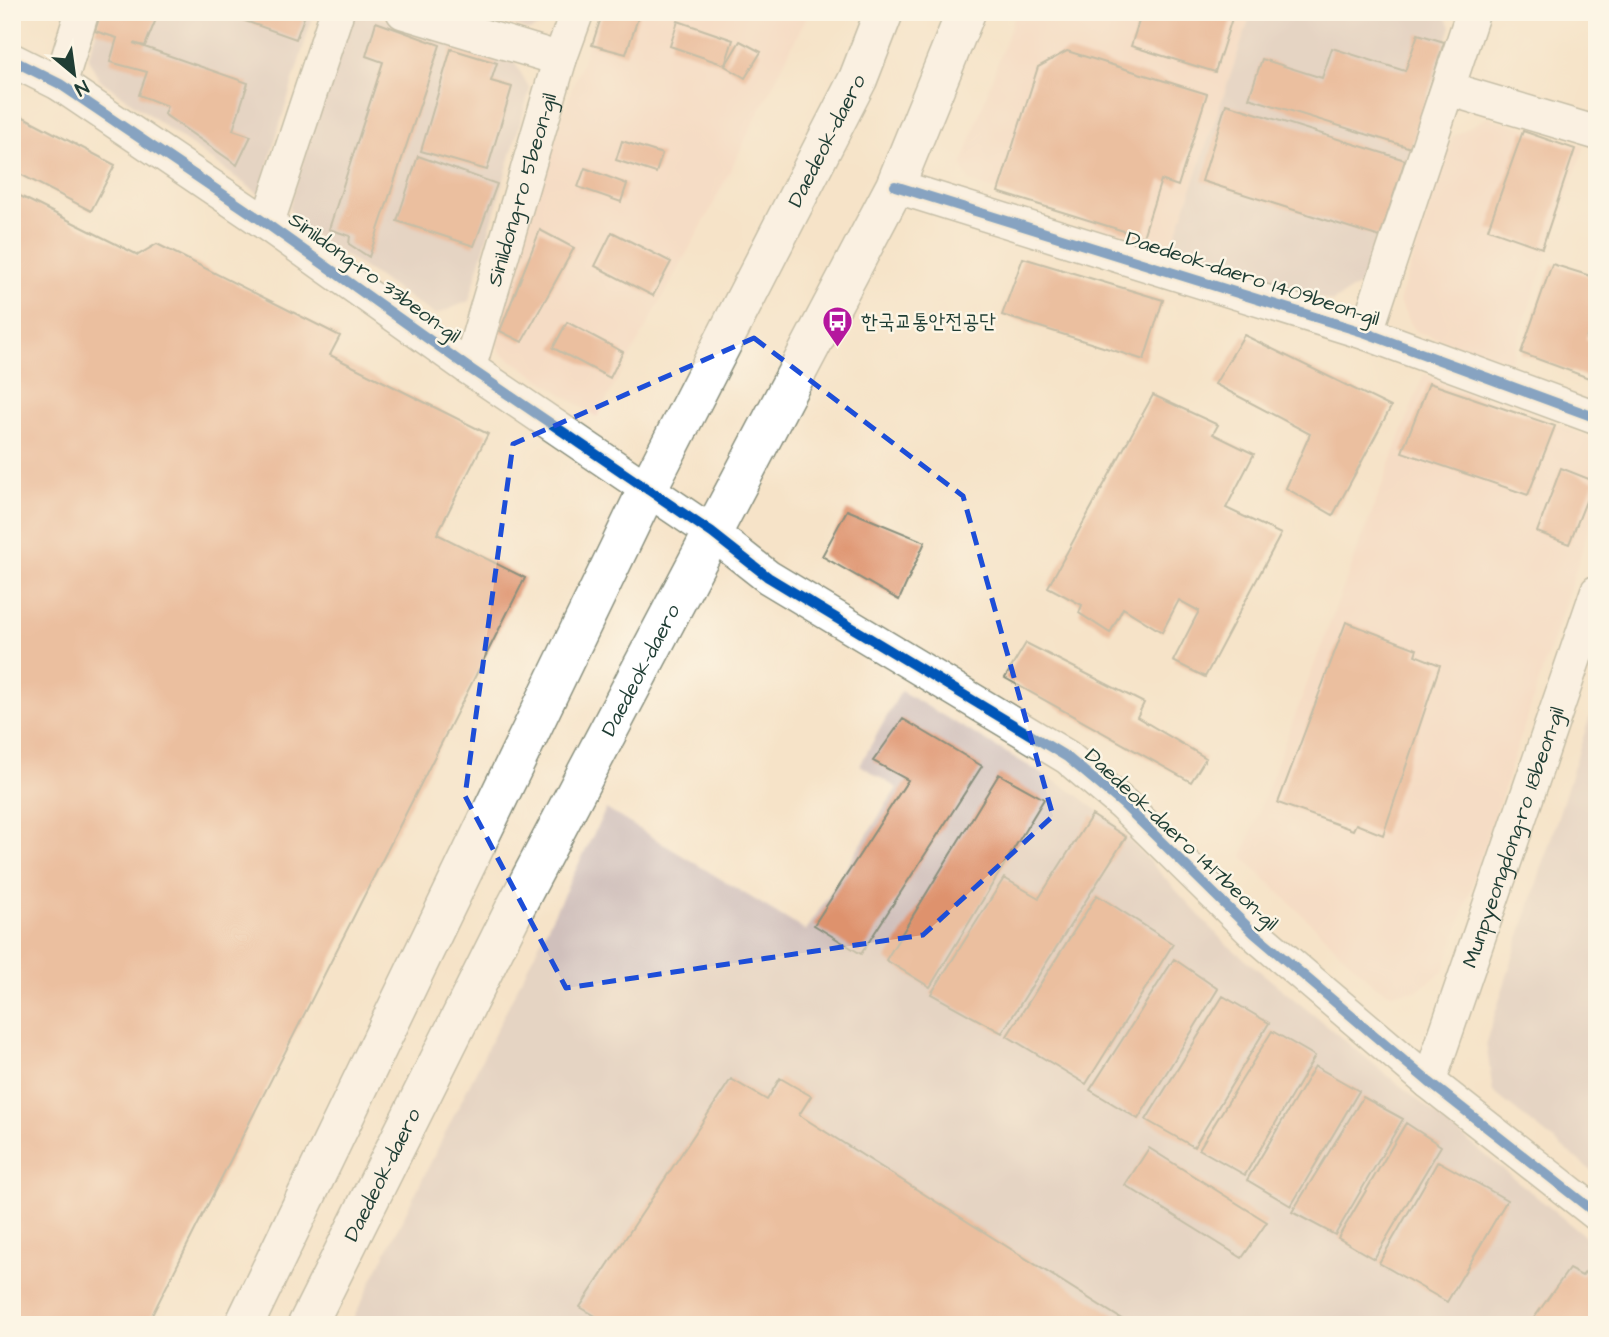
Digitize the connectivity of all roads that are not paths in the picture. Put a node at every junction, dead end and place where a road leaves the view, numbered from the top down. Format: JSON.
{"nodes":[{"id":1,"x":82,"y":12,"type":"edge"},
{"id":2,"x":337,"y":12,"type":"edge"},
{"id":3,"x":403,"y":12,"type":"edge"},
{"id":4,"x":577,"y":12,"type":"edge"},
{"id":5,"x":884,"y":12,"type":"edge"},
{"id":6,"x":966,"y":12,"type":"edge"},
{"id":7,"x":1473,"y":12,"type":"edge"},
{"id":8,"x":559,"y":59,"type":"junction"},
{"id":9,"x":12,"y":60,"type":"edge"},
{"id":10,"x":60,"y":84,"type":"junction"},
{"id":11,"x":1449,"y":89,"type":"junction"},
{"id":12,"x":1597,"y":133,"type":"edge"},
{"id":13,"x":895,"y":186,"type":"junction"},
{"id":14,"x":267,"y":224,"type":"junction"},
{"id":15,"x":1366,"y":333,"type":"junction"},
{"id":16,"x":469,"y":368,"type":"junction"},
{"id":17,"x":1597,"y":418,"type":"edge"},
{"id":18,"x":647,"y":490,"type":"junction"},
{"id":19,"x":712,"y":533,"type":"junction"},
{"id":20,"x":1597,"y":592,"type":"edge"},
{"id":21,"x":1429,"y":1082,"type":"junction"},
{"id":22,"x":1597,"y":1214,"type":"edge"},
{"id":23,"x":244,"y":1325,"type":"edge"},
{"id":24,"x":307,"y":1325,"type":"edge"}],
"edges":[{"from":1,"to":10,"type":"street"},
{"from":2,"to":14,"type":"street"},
{"from":3,"to":8,"type":"street"},
{"from":4,"to":8,"type":"street","name":"Sinildong-ro 5beon-gil"},
{"from":5,"to":18,"type":"main road","name":"Daedeok-daero"},
{"from":6,"to":13,"type":"main road","name":"Daedeok-daero"},
{"from":7,"to":11,"type":"street"},
{"from":8,"to":16,"type":"street","name":"Sinildong-ro 5beon-gil"},
{"from":9,"to":10,"type":"street","name":"Sinildong-ro 33beon-gil"},
{"from":10,"to":14,"type":"street","name":"Sinildong-ro 33beon-gil"},
{"from":11,"to":12,"type":"street"},
{"from":11,"to":15,"type":"street"},
{"from":13,"to":15,"type":"street","name":"Daedeok-daero 1409beon-gil"},
{"from":13,"to":19,"type":"main road","name":"Daedeok-daero"},
{"from":14,"to":16,"type":"street","name":"Sinildong-ro 33beon-gil"},
{"from":15,"to":17,"type":"street","name":"Daedeok-daero 1409beon-gil"},
{"from":16,"to":18,"type":"street","name":"Sinildong-ro 33beon-gil"},
{"from":18,"to":19,"type":"street","name":"Sinildong-ro 33beon-gil"},
{"from":18,"to":23,"type":"main road","name":"Daedeok-daero"},
{"from":19,"to":21,"type":"street","name":"Daedeok-daero 1417beon-gil"},
{"from":19,"to":24,"type":"main road","name":"Daedeok-daero"},
{"from":20,"to":21,"type":"street","name":"Munpyeongdong-ro 18beon-gil"},
{"from":21,"to":22,"type":"street","name":"Daedeok-daero 1417beon-gil"}]}
